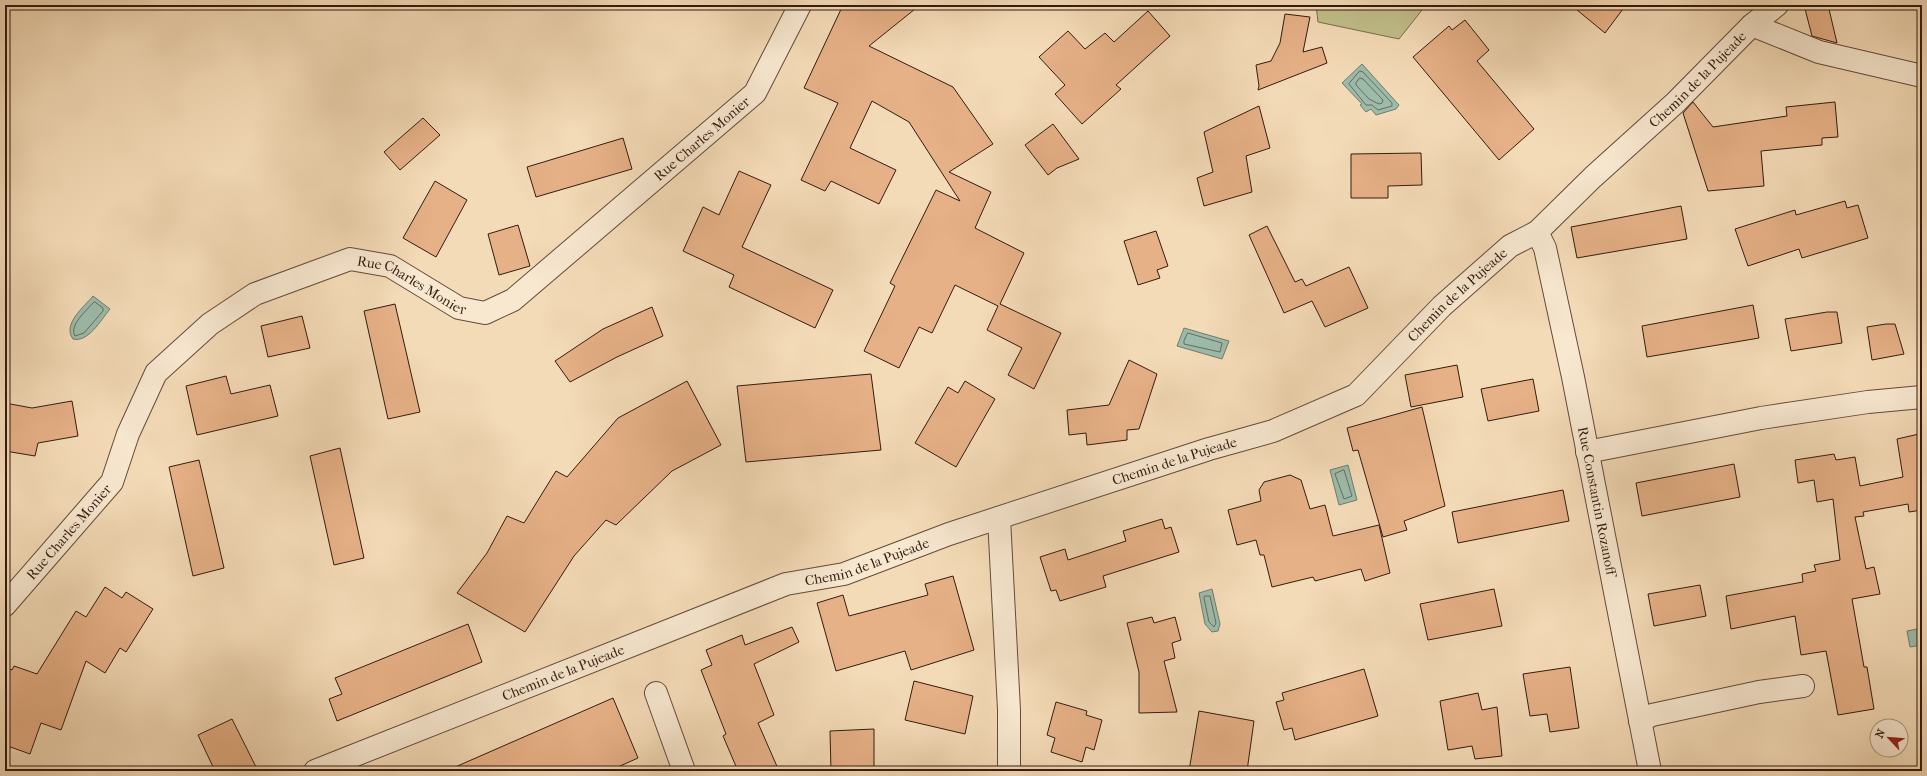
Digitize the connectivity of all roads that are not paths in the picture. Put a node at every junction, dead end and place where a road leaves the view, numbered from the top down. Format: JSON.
{"nodes":[{"id":1,"x":800,"y":5,"type":"edge"},
{"id":2,"x":1777,"y":5,"type":"edge"},
{"id":3,"x":1752,"y":25,"type":"junction"},
{"id":4,"x":1922,"y":76,"type":"edge"},
{"id":5,"x":1537,"y":232,"type":"junction"},
{"id":6,"x":1922,"y":397,"type":"edge"},
{"id":7,"x":1587,"y":452,"type":"junction"},
{"id":8,"x":999,"y":518,"type":"junction"},
{"id":9,"x":5,"y":605,"type":"edge"},
{"id":10,"x":1803,"y":686,"type":"dead end"},
{"id":11,"x":656,"y":693,"type":"dead end"},
{"id":12,"x":1640,"y":722,"type":"junction"},
{"id":13,"x":315,"y":771,"type":"edge"},
{"id":14,"x":684,"y":771,"type":"edge"},
{"id":15,"x":1009,"y":771,"type":"edge"},
{"id":16,"x":1650,"y":771,"type":"edge"}],
"edges":[{"from":1,"to":9,"type":"street","name":"Rue Charles Monier"},
{"from":2,"to":3,"type":"street"},
{"from":3,"to":4,"type":"street","name":"Chemin de la Pujeade"},
{"from":3,"to":5,"type":"street","name":"Chemin de la Pujeade"},
{"from":5,"to":7,"type":"street","name":"Rue Constantin Rozanoff"},
{"from":5,"to":8,"type":"street","name":"Chemin de la Pujeade"},
{"from":6,"to":7,"type":"street"},
{"from":7,"to":12,"type":"street","name":"Rue Constantin Rozanoff"},
{"from":8,"to":13,"type":"street","name":"Chemin de la Pujeade"},
{"from":8,"to":15,"type":"street"},
{"from":10,"to":12,"type":"street"},
{"from":11,"to":14,"type":"street"},
{"from":12,"to":16,"type":"street","name":"Rue Constantin Rozanoff"}]}
